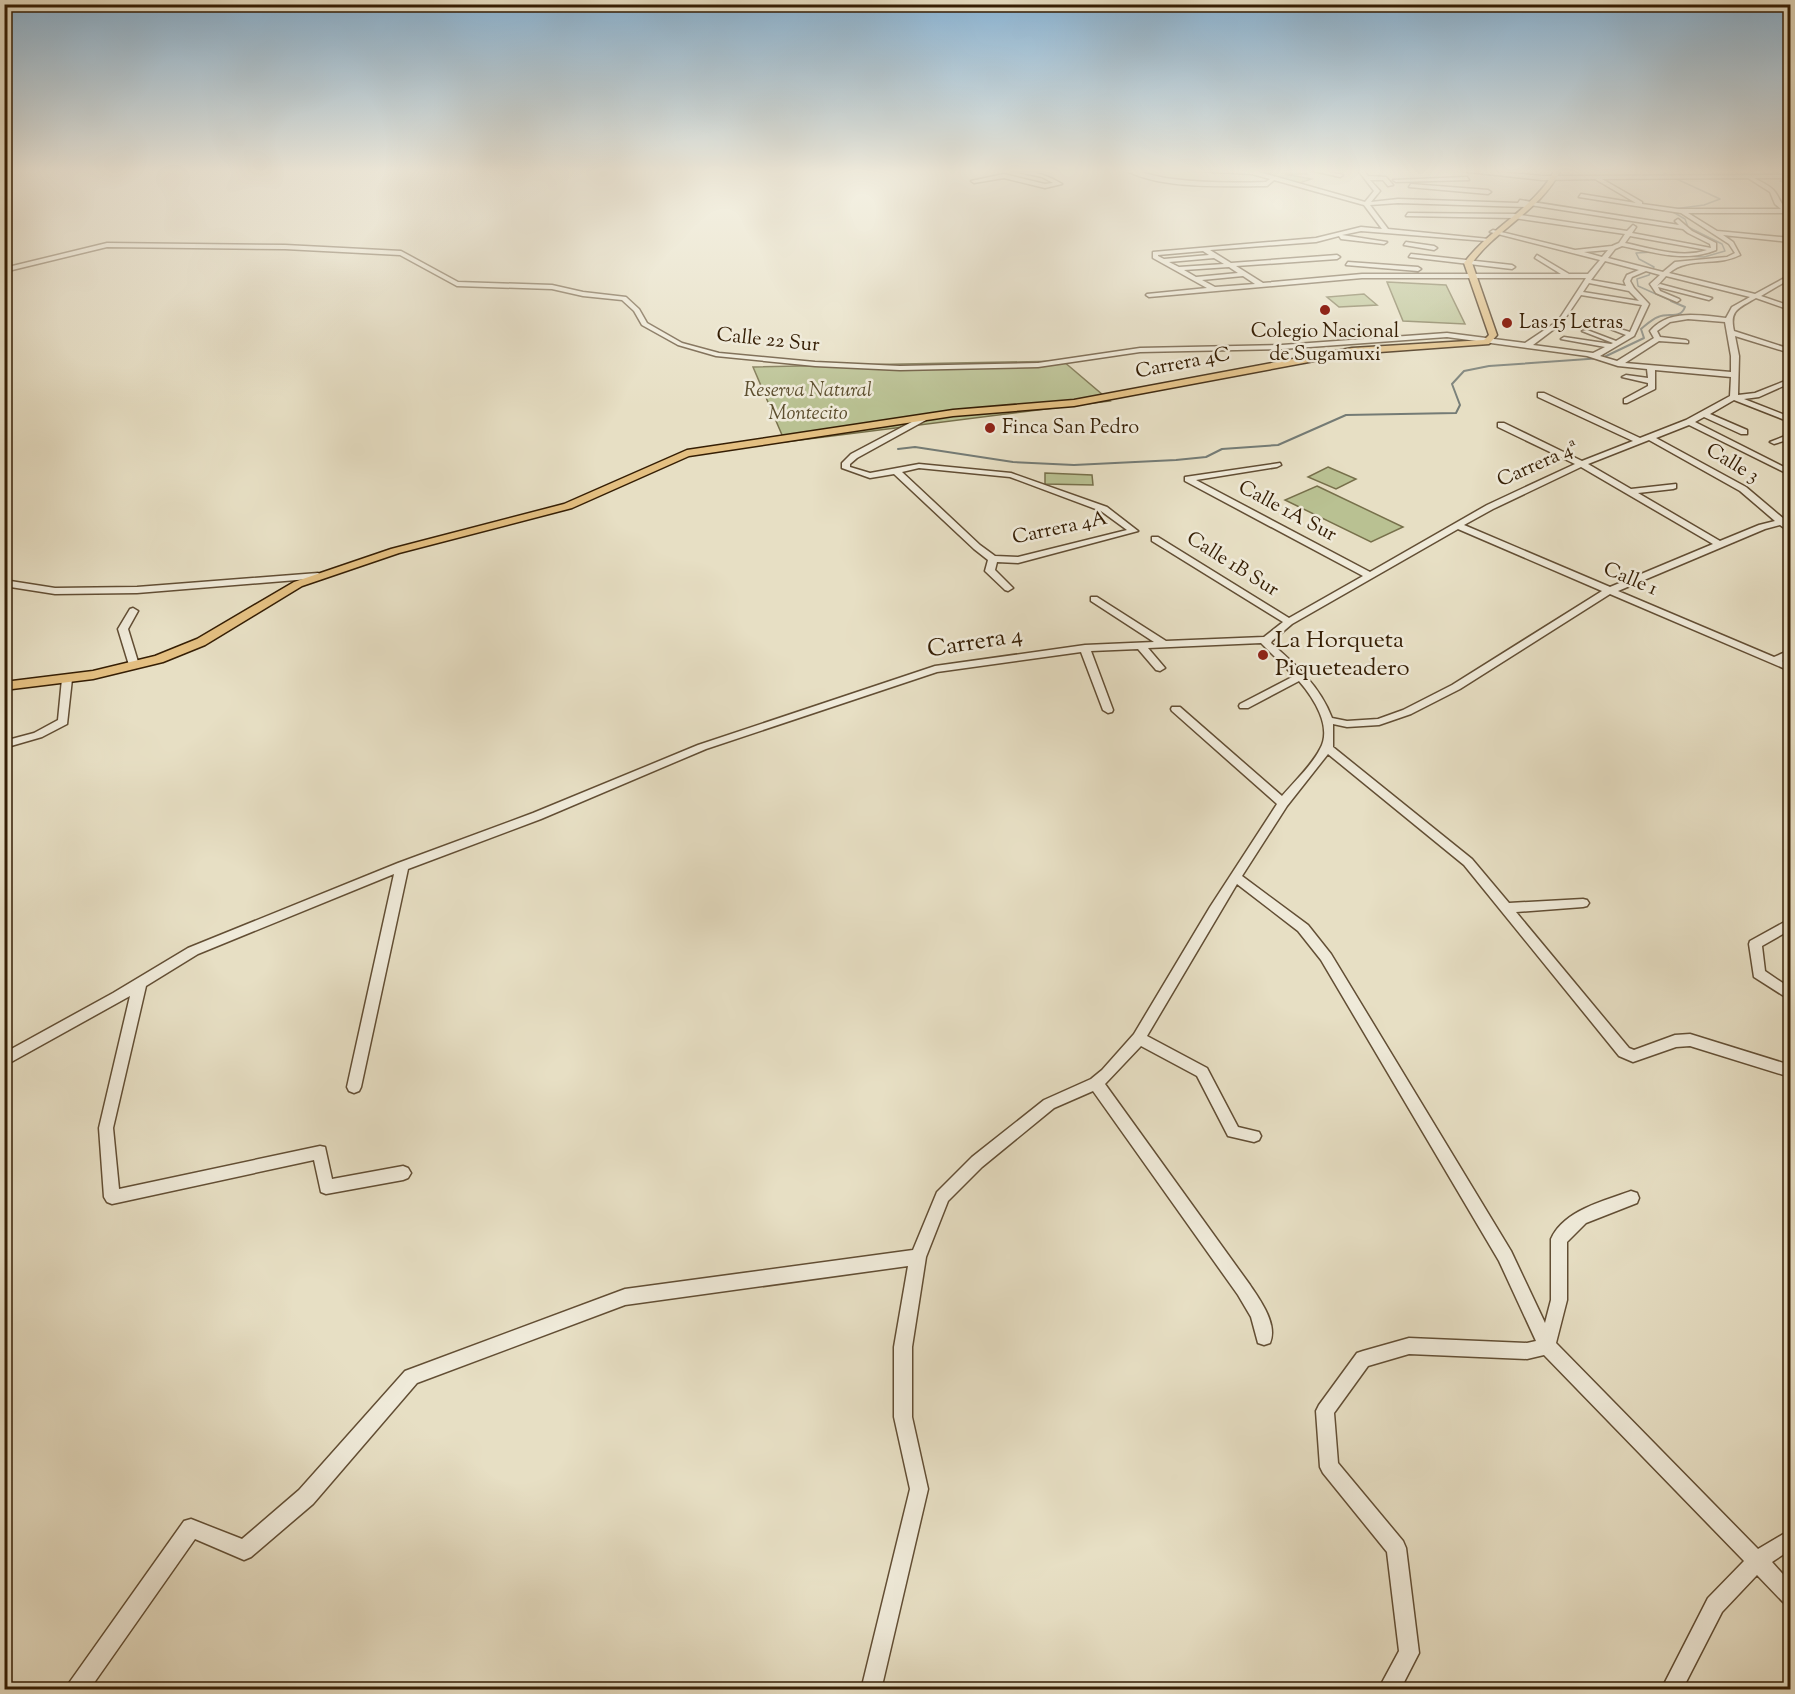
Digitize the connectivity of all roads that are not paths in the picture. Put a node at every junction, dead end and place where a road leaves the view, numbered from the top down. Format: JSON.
{"nodes":[{"id":1,"x":94,"y":248,"type":"edge"},
{"id":2,"x":305,"y":248,"type":"edge"},
{"id":3,"x":1216,"y":248,"type":"edge"},
{"id":4,"x":1326,"y":248,"type":"edge"},
{"id":5,"x":1479,"y":248,"type":"edge"},
{"id":6,"x":1553,"y":248,"type":"edge"},
{"id":7,"x":1613,"y":248,"type":"joint"},
{"id":8,"x":1625,"y":248,"type":"edge"},
{"id":9,"x":1647,"y":248,"type":"edge"},
{"id":10,"x":1709,"y":248,"type":"edge"},
{"id":11,"x":1734,"y":248,"type":"edge"},
{"id":12,"x":1204,"y":249,"type":"junction"},
{"id":13,"x":1714,"y":249,"type":"joint"},
{"id":14,"x":1568,"y":252,"type":"junction"},
{"id":15,"x":1215,"y":256,"type":"junction"},
{"id":16,"x":1411,"y":256,"type":"dead end"},
{"id":17,"x":1337,"y":257,"type":"junction"},
{"id":18,"x":1537,"y":257,"type":"dead end"},
{"id":19,"x":1164,"y":261,"type":"junction"},
{"id":20,"x":1603,"y":261,"type":"junction"},
{"id":21,"x":1468,"y":263,"type":"junction"},
{"id":22,"x":1348,"y":264,"type":"junction"},
{"id":23,"x":1229,"y":266,"type":"junction"},
{"id":24,"x":1512,"y":267,"type":"dead end"},
{"id":25,"x":1596,"y":268,"type":"junction"},
{"id":26,"x":1179,"y":269,"type":"junction"},
{"id":27,"x":4,"y":270,"type":"edge"},
{"id":28,"x":1647,"y":271,"type":"junction"},
{"id":29,"x":1561,"y":272,"type":"junction"},
{"id":30,"x":1243,"y":274,"type":"junction"},
{"id":31,"x":1362,"y":276,"type":"junction"},
{"id":32,"x":1473,"y":276,"type":"junction"},
{"id":33,"x":1569,"y":276,"type":"junction"},
{"id":34,"x":1666,"y":276,"type":"junction"},
{"id":35,"x":1437,"y":277,"type":"junction"},
{"id":36,"x":1791,"y":277,"type":"edge"},
{"id":37,"x":1589,"y":278,"type":"junction"},
{"id":38,"x":1195,"y":279,"type":"junction"},
{"id":39,"x":1653,"y":284,"type":"junction"},
{"id":40,"x":1262,"y":285,"type":"junction"},
{"id":41,"x":1709,"y":286,"type":"junction"},
{"id":42,"x":1214,"y":289,"type":"junction"},
{"id":43,"x":1631,"y":289,"type":"junction"},
{"id":44,"x":1580,"y":293,"type":"junction"},
{"id":45,"x":1149,"y":295,"type":"dead end"},
{"id":46,"x":1697,"y":295,"type":"junction"},
{"id":47,"x":1755,"y":296,"type":"junction"},
{"id":48,"x":1709,"y":298,"type":"dead end"},
{"id":49,"x":1677,"y":300,"type":"dead end"},
{"id":50,"x":1646,"y":304,"type":"junction"},
{"id":51,"x":1791,"y":308,"type":"edge"},
{"id":52,"x":1728,"y":320,"type":"junction"},
{"id":53,"x":1602,"y":324,"type":"dead end"},
{"id":54,"x":1585,"y":331,"type":"dead end"},
{"id":55,"x":1729,"y":332,"type":"junction"},
{"id":56,"x":1632,"y":335,"type":"junction"},
{"id":57,"x":1564,"y":339,"type":"dead end"},
{"id":58,"x":1658,"y":339,"type":"junction"},
{"id":59,"x":1486,"y":342,"type":"junction"},
{"id":60,"x":1686,"y":342,"type":"dead end"},
{"id":61,"x":1617,"y":345,"type":"junction"},
{"id":62,"x":1525,"y":347,"type":"junction"},
{"id":63,"x":1791,"y":351,"type":"edge"},
{"id":64,"x":1598,"y":357,"type":"junction"},
{"id":65,"x":1618,"y":364,"type":"junction"},
{"id":66,"x":1651,"y":368,"type":"junction"},
{"id":67,"x":1735,"y":375,"type":"junction"},
{"id":68,"x":1626,"y":377,"type":"dead end"},
{"id":69,"x":1652,"y":381,"type":"junction"},
{"id":70,"x":1791,"y":381,"type":"edge"},
{"id":71,"x":1541,"y":395,"type":"dead end"},
{"id":72,"x":1734,"y":397,"type":"junction"},
{"id":73,"x":1627,"y":401,"type":"dead end"},
{"id":74,"x":1704,"y":414,"type":"junction"},
{"id":75,"x":923,"y":418,"type":"junction"},
{"id":76,"x":1791,"y":420,"type":"edge"},
{"id":77,"x":1689,"y":422,"type":"junction"},
{"id":78,"x":1501,"y":425,"type":"dead end"},
{"id":79,"x":1744,"y":432,"type":"dead end"},
{"id":80,"x":1791,"y":436,"type":"edge"},
{"id":81,"x":1650,"y":438,"type":"junction"},
{"id":82,"x":1640,"y":441,"type":"junction"},
{"id":83,"x":1774,"y":442,"type":"dead end"},
{"id":84,"x":1277,"y":465,"type":"dead end"},
{"id":85,"x":1579,"y":465,"type":"junction"},
{"id":86,"x":896,"y":471,"type":"junction"},
{"id":87,"x":1791,"y":473,"type":"edge"},
{"id":88,"x":1673,"y":486,"type":"dead end"},
{"id":89,"x":1629,"y":492,"type":"junction"},
{"id":90,"x":1788,"y":524,"type":"edge"},
{"id":91,"x":1456,"y":525,"type":"junction"},
{"id":92,"x":1155,"y":539,"type":"dead end"},
{"id":93,"x":1719,"y":544,"type":"junction"},
{"id":94,"x":993,"y":559,"type":"junction"},
{"id":95,"x":318,"y":576,"type":"junction"},
{"id":96,"x":1370,"y":576,"type":"junction"},
{"id":97,"x":4,"y":584,"type":"edge"},
{"id":98,"x":1008,"y":588,"type":"dead end"},
{"id":99,"x":1609,"y":591,"type":"junction"},
{"id":100,"x":1094,"y":599,"type":"dead end"},
{"id":101,"x":133,"y":611,"type":"dead end"},
{"id":102,"x":1289,"y":622,"type":"junction"},
{"id":103,"x":1267,"y":640,"type":"junction"},
{"id":104,"x":1162,"y":643,"type":"junction"},
{"id":105,"x":1140,"y":645,"type":"junction"},
{"id":106,"x":1085,"y":648,"type":"junction"},
{"id":107,"x":1791,"y":653,"type":"edge"},
{"id":108,"x":1775,"y":661,"type":"junction"},
{"id":109,"x":134,"y":665,"type":"junction"},
{"id":110,"x":1160,"y":668,"type":"dead end"},
{"id":111,"x":1791,"y":668,"type":"edge"},
{"id":112,"x":1301,"y":676,"type":"junction"},
{"id":113,"x":67,"y":679,"type":"junction"},
{"id":114,"x":4,"y":686,"type":"edge"},
{"id":115,"x":1244,"y":706,"type":"dead end"},
{"id":116,"x":1176,"y":709,"type":"dead end"},
{"id":117,"x":1108,"y":710,"type":"dead end"},
{"id":118,"x":1327,"y":720,"type":"junction"},
{"id":119,"x":4,"y":745,"type":"edge"},
{"id":120,"x":1328,"y":748,"type":"junction"},
{"id":121,"x":1283,"y":803,"type":"junction"},
{"id":122,"x":402,"y":866,"type":"junction"},
{"id":123,"x":1236,"y":877,"type":"junction"},
{"id":124,"x":1583,"y":903,"type":"dead end"},
{"id":125,"x":1506,"y":908,"type":"junction"},
{"id":126,"x":1791,"y":924,"type":"edge"},
{"id":127,"x":140,"y":984,"type":"junction"},
{"id":128,"x":1791,"y":995,"type":"edge"},
{"id":129,"x":1139,"y":1038,"type":"junction"},
{"id":130,"x":4,"y":1060,"type":"edge"},
{"id":131,"x":1791,"y":1071,"type":"edge"},
{"id":132,"x":1096,"y":1083,"type":"junction"},
{"id":133,"x":354,"y":1087,"type":"dead end"},
{"id":134,"x":1254,"y":1136,"type":"dead end"},
{"id":135,"x":403,"y":1173,"type":"dead end"},
{"id":136,"x":1631,"y":1198,"type":"dead end"},
{"id":137,"x":918,"y":1257,"type":"junction"},
{"id":138,"x":1264,"y":1337,"type":"dead end"},
{"id":139,"x":1547,"y":1346,"type":"junction"},
{"id":140,"x":1791,"y":1539,"type":"edge"},
{"id":141,"x":1757,"y":1561,"type":"junction"},
{"id":142,"x":1791,"y":1595,"type":"edge"},
{"id":143,"x":76,"y":1689,"type":"edge"},
{"id":144,"x":871,"y":1689,"type":"edge"},
{"id":145,"x":1388,"y":1689,"type":"edge"},
{"id":146,"x":1671,"y":1689,"type":"edge"}],
"edges":[{"from":1,"to":27,"type":"street","name":"Calle 22 Sur"},
{"from":2,"to":59,"type":"street","name":"Calle 22 Sur"},
{"from":3,"to":12,"type":"street"},
{"from":4,"to":17,"type":"street"},
{"from":5,"to":21,"type":"main road"},
{"from":6,"to":14,"type":"street"},
{"from":7,"to":14,"type":"street"},
{"from":7,"to":20,"type":"street"},
{"from":8,"to":28,"type":"street"},
{"from":9,"to":13,"type":"street"},
{"from":10,"to":13,"type":"street"},
{"from":11,"to":34,"type":"street"},
{"from":12,"to":15,"type":"street"},
{"from":12,"to":19,"type":"street"},
{"from":14,"to":20,"type":"street"},
{"from":15,"to":19,"type":"street"},
{"from":15,"to":23,"type":"street"},
{"from":16,"to":21,"type":"street"},
{"from":17,"to":22,"type":"street"},
{"from":17,"to":23,"type":"street"},
{"from":18,"to":29,"type":"street"},
{"from":19,"to":26,"type":"street"},
{"from":20,"to":25,"type":"street"},
{"from":20,"to":28,"type":"street"},
{"from":21,"to":24,"type":"street"},
{"from":21,"to":32,"type":"main road"},
{"from":22,"to":31,"type":"street"},
{"from":22,"to":35,"type":"street"},
{"from":23,"to":26,"type":"street"},
{"from":23,"to":30,"type":"street"},
{"from":25,"to":29,"type":"street"},
{"from":25,"to":37,"type":"street"},
{"from":26,"to":38,"type":"street"},
{"from":28,"to":34,"type":"street"},
{"from":28,"to":43,"type":"street"},
{"from":29,"to":33,"type":"street"},
{"from":30,"to":38,"type":"street"},
{"from":30,"to":40,"type":"street"},
{"from":31,"to":35,"type":"street"},
{"from":31,"to":40,"type":"street"},
{"from":32,"to":33,"type":"street"},
{"from":32,"to":35,"type":"street"},
{"from":32,"to":59,"type":"main road"},
{"from":33,"to":37,"type":"street"},
{"from":34,"to":39,"type":"street"},
{"from":34,"to":41,"type":"street"},
{"from":36,"to":47,"type":"street"},
{"from":37,"to":43,"type":"street"},
{"from":37,"to":44,"type":"street"},
{"from":38,"to":42,"type":"street"},
{"from":39,"to":46,"type":"street"},
{"from":39,"to":49,"type":"street"},
{"from":40,"to":42,"type":"street"},
{"from":41,"to":46,"type":"street"},
{"from":41,"to":47,"type":"street"},
{"from":42,"to":45,"type":"street"},
{"from":43,"to":50,"type":"street"},
{"from":44,"to":50,"type":"street"},
{"from":44,"to":62,"type":"street"},
{"from":46,"to":48,"type":"street"},
{"from":47,"to":51,"type":"street"},
{"from":47,"to":52,"type":"street"},
{"from":50,"to":56,"type":"street"},
{"from":52,"to":55,"type":"street"},
{"from":52,"to":58,"type":"street"},
{"from":53,"to":56,"type":"street"},
{"from":54,"to":61,"type":"street"},
{"from":55,"to":63,"type":"street"},
{"from":55,"to":67,"type":"street"},
{"from":56,"to":61,"type":"street"},
{"from":57,"to":61,"type":"street"},
{"from":58,"to":60,"type":"street"},
{"from":58,"to":65,"type":"street"},
{"from":59,"to":62,"type":"street","name":"Calle 22 Sur"},
{"from":59,"to":75,"type":"main road","name":"Carrera 4C"},
{"from":61,"to":64,"type":"street"},
{"from":62,"to":64,"type":"street","name":"Calle 22 Sur"},
{"from":64,"to":65,"type":"street","name":"Calle 22 Sur"},
{"from":65,"to":66,"type":"street","name":"Calle 22 Sur"},
{"from":66,"to":67,"type":"street","name":"Calle 22 Sur"},
{"from":66,"to":69,"type":"street"},
{"from":67,"to":72,"type":"street"},
{"from":68,"to":69,"type":"street"},
{"from":69,"to":73,"type":"street"},
{"from":70,"to":72,"type":"street","name":"Carrera 4ª"},
{"from":71,"to":82,"type":"street"},
{"from":72,"to":74,"type":"street","name":"Carrera 4ª"},
{"from":72,"to":76,"type":"street"},
{"from":74,"to":77,"type":"street","name":"Carrera 4ª"},
{"from":74,"to":79,"type":"street"},
{"from":75,"to":86,"type":"street"},
{"from":75,"to":95,"type":"main road","name":"Carrera 4C"},
{"from":77,"to":81,"type":"street","name":"Carrera 4ª"},
{"from":77,"to":87,"type":"street"},
{"from":78,"to":85,"type":"street"},
{"from":80,"to":83,"type":"street"},
{"from":81,"to":82,"type":"street","name":"Carrera 4ª"},
{"from":81,"to":90,"type":"street","name":"Calle 3"},
{"from":82,"to":85,"type":"street","name":"Carrera 4ª"},
{"from":84,"to":96,"type":"street","name":"Calle 1A Sur"},
{"from":85,"to":89,"type":"street"},
{"from":85,"to":91,"type":"street","name":"Carrera 4ª"},
{"from":86,"to":94,"type":"street"},
{"from":86,"to":94,"type":"street","name":"Carrera 4A"},
{"from":88,"to":89,"type":"street"},
{"from":89,"to":93,"type":"street"},
{"from":90,"to":93,"type":"street"},
{"from":91,"to":96,"type":"street","name":"Carrera 4ª"},
{"from":91,"to":99,"type":"street","name":"Calle 1"},
{"from":92,"to":102,"type":"street","name":"Calle 1B Sur"},
{"from":93,"to":99,"type":"street"},
{"from":94,"to":98,"type":"street"},
{"from":95,"to":97,"type":"street"},
{"from":95,"to":109,"type":"main road","name":"Carrera 4C"},
{"from":96,"to":102,"type":"street","name":"Carrera 4ª"},
{"from":99,"to":108,"type":"street","name":"Calle 1"},
{"from":99,"to":118,"type":"street"},
{"from":100,"to":104,"type":"street"},
{"from":101,"to":109,"type":"street"},
{"from":102,"to":103,"type":"street","name":"Carrera 4ª"},
{"from":103,"to":104,"type":"street","name":"Carrera 4"},
{"from":103,"to":112,"type":"street"},
{"from":104,"to":105,"type":"street","name":"Carrera 4"},
{"from":105,"to":106,"type":"street","name":"Carrera 4"},
{"from":105,"to":110,"type":"street"},
{"from":106,"to":117,"type":"street"},
{"from":106,"to":122,"type":"street","name":"Carrera 4"},
{"from":107,"to":108,"type":"street"},
{"from":108,"to":111,"type":"street","name":"Calle 1"},
{"from":109,"to":113,"type":"main road","name":"Carrera 4C"},
{"from":112,"to":115,"type":"street"},
{"from":112,"to":118,"type":"street"},
{"from":113,"to":114,"type":"main road","name":"Carrera 4C"},
{"from":113,"to":119,"type":"street"},
{"from":116,"to":121,"type":"street"},
{"from":118,"to":120,"type":"street"},
{"from":120,"to":121,"type":"street"},
{"from":120,"to":125,"type":"street"},
{"from":121,"to":123,"type":"street"},
{"from":122,"to":127,"type":"street","name":"Carrera 4"},
{"from":122,"to":133,"type":"street"},
{"from":123,"to":129,"type":"street"},
{"from":123,"to":139,"type":"street"},
{"from":124,"to":125,"type":"street"},
{"from":125,"to":131,"type":"street"},
{"from":126,"to":128,"type":"street"},
{"from":127,"to":130,"type":"street","name":"Carrera 4"},
{"from":127,"to":135,"type":"street"},
{"from":129,"to":132,"type":"street"},
{"from":129,"to":134,"type":"street"},
{"from":132,"to":137,"type":"street"},
{"from":132,"to":138,"type":"street"},
{"from":136,"to":139,"type":"street"},
{"from":137,"to":143,"type":"street"},
{"from":137,"to":144,"type":"street"},
{"from":139,"to":141,"type":"street"},
{"from":139,"to":145,"type":"street"},
{"from":140,"to":141,"type":"street"},
{"from":141,"to":142,"type":"street"},
{"from":141,"to":146,"type":"street"}]}
